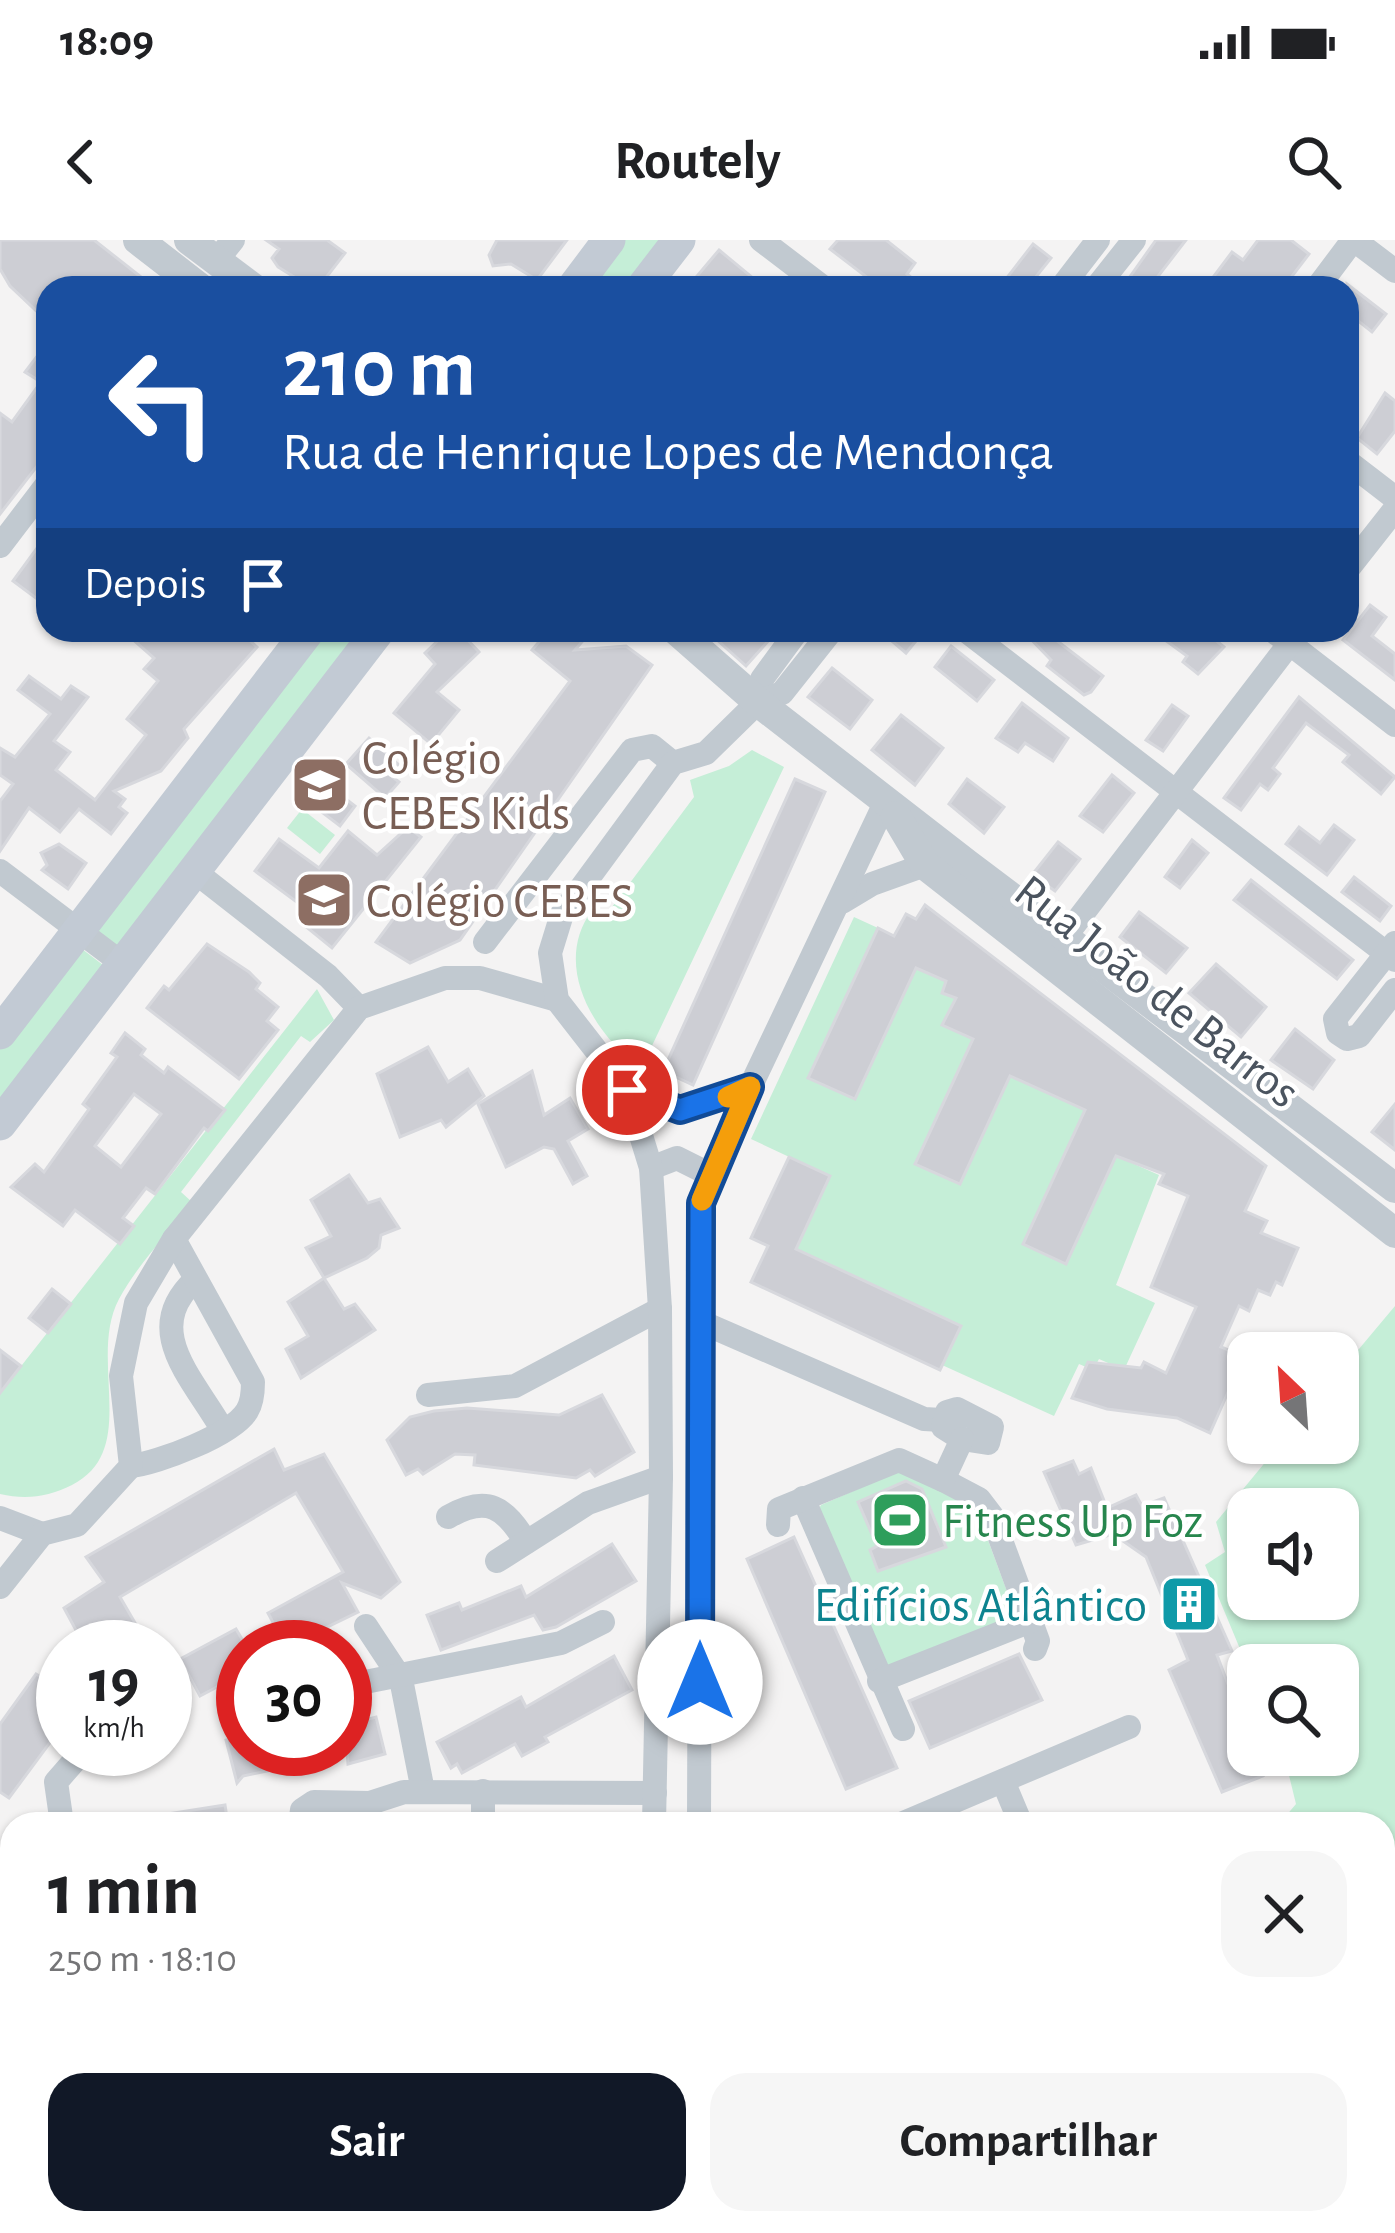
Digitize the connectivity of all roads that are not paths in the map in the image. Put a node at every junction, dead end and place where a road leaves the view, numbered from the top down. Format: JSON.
{"nodes":[{"id":1,"x":138,"y":240,"type":"edge"},
{"id":2,"x":189,"y":240,"type":"edge"},
{"id":3,"x":610,"y":240,"type":"edge"},
{"id":4,"x":679,"y":240,"type":"edge"},
{"id":5,"x":760,"y":240,"type":"edge"},
{"id":6,"x":1099,"y":240,"type":"edge"},
{"id":7,"x":1134,"y":240,"type":"edge"},
{"id":8,"x":1354,"y":240,"type":"edge"},
{"id":9,"x":1395,"y":271,"type":"edge"},
{"id":10,"x":209,"y":273,"type":"edge"},
{"id":11,"x":582,"y":276,"type":"edge"},
{"id":12,"x":651,"y":276,"type":"edge"},
{"id":13,"x":808,"y":276,"type":"edge"},
{"id":14,"x":1070,"y":276,"type":"edge"},
{"id":15,"x":1106,"y":276,"type":"edge"},
{"id":16,"x":1326,"y":276,"type":"edge"},
{"id":17,"x":1359,"y":470,"type":"edge"},
{"id":18,"x":1395,"y":498,"type":"edge"},
{"id":19,"x":36,"y":499,"type":"edge"},
{"id":20,"x":1395,"y":509,"type":"edge"},
{"id":21,"x":0,"y":546,"type":"edge"},
{"id":22,"x":1359,"y":555,"type":"edge"},
{"id":23,"x":300,"y":642,"type":"edge"},
{"id":24,"x":370,"y":642,"type":"edge"},
{"id":25,"x":690,"y":642,"type":"edge"},
{"id":26,"x":789,"y":642,"type":"edge"},
{"id":27,"x":823,"y":642,"type":"edge"},
{"id":28,"x":981,"y":642,"type":"edge"},
{"id":29,"x":1281,"y":642,"type":"edge"},
{"id":30,"x":1296,"y":642,"type":"edge"},
{"id":31,"x":758,"y":702,"type":"junction"},
{"id":32,"x":1395,"y":725,"type":"edge"},
{"id":33,"x":673,"y":763,"type":"junction"},
{"id":34,"x":1175,"y":791,"type":"junction"},
{"id":35,"x":886,"y":801,"type":"junction"},
{"id":36,"x":925,"y":865,"type":"junction"},
{"id":37,"x":0,"y":871,"type":"edge"},
{"id":38,"x":194,"y":871,"type":"junction"},
{"id":39,"x":840,"y":904,"type":"junction"},
{"id":40,"x":80,"y":930,"type":"junction"},
{"id":41,"x":1064,"y":938,"type":"junction"},
{"id":42,"x":485,"y":942,"type":"dead end"},
{"id":43,"x":1392,"y":952,"type":"edge"},
{"id":44,"x":123,"y":964,"type":"junction"},
{"id":45,"x":1395,"y":990,"type":"edge"},
{"id":46,"x":557,"y":1000,"type":"junction"},
{"id":47,"x":359,"y":1008,"type":"junction"},
{"id":48,"x":0,"y":1033,"type":"edge"},
{"id":49,"x":750,"y":1087,"type":"junction"},
{"id":50,"x":627,"y":1090,"type":"junction"},
{"id":51,"x":0,"y":1124,"type":"edge"},
{"id":52,"x":651,"y":1168,"type":"junction"},
{"id":53,"x":710,"y":1174,"type":"junction"},
{"id":54,"x":1395,"y":1188,"type":"edge"},
{"id":55,"x":1395,"y":1233,"type":"edge"},
{"id":56,"x":174,"y":1239,"type":"junction"},
{"id":57,"x":195,"y":1280,"type":"junction"},
{"id":58,"x":660,"y":1310,"type":"junction"},
{"id":59,"x":700,"y":1322,"type":"junction"},
{"id":60,"x":428,"y":1395,"type":"dead end"},
{"id":61,"x":222,"y":1429,"type":"junction"},
{"id":62,"x":131,"y":1466,"type":"junction"},
{"id":63,"x":661,"y":1477,"type":"junction"},
{"id":64,"x":943,"y":1480,"type":"junction"},
{"id":65,"x":803,"y":1498,"type":"junction"},
{"id":66,"x":448,"y":1517,"type":"dead end"},
{"id":67,"x":0,"y":1518,"type":"edge"},
{"id":68,"x":778,"y":1525,"type":"dead end"},
{"id":69,"x":42,"y":1534,"type":"junction"},
{"id":70,"x":526,"y":1542,"type":"junction"},
{"id":71,"x":496,"y":1562,"type":"dead end"},
{"id":72,"x":0,"y":1587,"type":"edge"},
{"id":73,"x":1031,"y":1621,"type":"junction"},
{"id":74,"x":603,"y":1622,"type":"dead end"},
{"id":75,"x":372,"y":1636,"type":"edge"},
{"id":76,"x":1034,"y":1649,"type":"dead end"},
{"id":77,"x":401,"y":1679,"type":"junction"},
{"id":78,"x":879,"y":1681,"type":"junction"},
{"id":79,"x":372,"y":1683,"type":"edge"},
{"id":80,"x":1129,"y":1727,"type":"dead end"},
{"id":81,"x":903,"y":1729,"type":"dead end"},
{"id":82,"x":61,"y":1776,"type":"edge"},
{"id":83,"x":1003,"y":1781,"type":"junction"},
{"id":84,"x":423,"y":1791,"type":"junction"},
{"id":85,"x":483,"y":1791,"type":"junction"},
{"id":86,"x":655,"y":1792,"type":"junction"},
{"id":87,"x":60,"y":1812,"type":"edge"},
{"id":88,"x":302,"y":1812,"type":"edge"},
{"id":89,"x":483,"y":1812,"type":"edge"},
{"id":90,"x":654,"y":1812,"type":"edge"},
{"id":91,"x":699,"y":1812,"type":"edge"},
{"id":92,"x":929,"y":1812,"type":"edge"},
{"id":93,"x":1016,"y":1812,"type":"edge"}],
"edges":[{"from":1,"to":10,"type":"street"},
{"from":2,"to":10,"type":"street"},
{"from":3,"to":11,"type":"main road"},
{"from":4,"to":12,"type":"main road"},
{"from":5,"to":13,"type":"street"},
{"from":6,"to":14,"type":"street"},
{"from":7,"to":15,"type":"street"},
{"from":8,"to":9,"type":"street"},
{"from":8,"to":16,"type":"street"},
{"from":17,"to":18,"type":"street"},
{"from":19,"to":21,"type":"street"},
{"from":20,"to":22,"type":"street"},
{"from":23,"to":40,"type":"main road"},
{"from":24,"to":38,"type":"main road"},
{"from":25,"to":31,"type":"street","name":"Rua João de Barros"},
{"from":26,"to":31,"type":"street"},
{"from":27,"to":31,"type":"street"},
{"from":28,"to":34,"type":"street"},
{"from":29,"to":34,"type":"street"},
{"from":30,"to":32,"type":"street"},
{"from":31,"to":33,"type":"street"},
{"from":31,"to":35,"type":"street","name":"Rua João de Barros"},
{"from":33,"to":42,"type":"street"},
{"from":33,"to":46,"type":"street"},
{"from":34,"to":41,"type":"street"},
{"from":34,"to":43,"type":"street"},
{"from":35,"to":36,"type":"street","name":"Rua João de Barros"},
{"from":35,"to":39,"type":"street"},
{"from":35,"to":41,"type":"street","name":"Rua João de Barros"},
{"from":36,"to":39,"type":"street"},
{"from":36,"to":55,"type":"street","name":"Rua João de Barros"},
{"from":37,"to":40,"type":"street"},
{"from":38,"to":44,"type":"main road"},
{"from":38,"to":47,"type":"street"},
{"from":39,"to":49,"type":"street"},
{"from":40,"to":44,"type":"street"},
{"from":40,"to":48,"type":"main road"},
{"from":41,"to":54,"type":"street","name":"Rua João de Barros"},
{"from":43,"to":45,"type":"street"},
{"from":44,"to":51,"type":"main road"},
{"from":46,"to":47,"type":"street"},
{"from":46,"to":50,"type":"street"},
{"from":47,"to":56,"type":"street"},
{"from":49,"to":50,"type":"street"},
{"from":49,"to":53,"type":"street"},
{"from":50,"to":52,"type":"street"},
{"from":52,"to":53,"type":"street"},
{"from":52,"to":58,"type":"street"},
{"from":53,"to":59,"type":"street"},
{"from":56,"to":57,"type":"street"},
{"from":56,"to":62,"type":"street"},
{"from":57,"to":61,"type":"street"},
{"from":57,"to":61,"type":"street"},
{"from":58,"to":60,"type":"street"},
{"from":58,"to":63,"type":"street"},
{"from":59,"to":64,"type":"street"},
{"from":59,"to":91,"type":"street"},
{"from":61,"to":62,"type":"street"},
{"from":62,"to":69,"type":"street"},
{"from":63,"to":70,"type":"street"},
{"from":63,"to":86,"type":"street"},
{"from":64,"to":65,"type":"street"},
{"from":64,"to":73,"type":"street"},
{"from":65,"to":68,"type":"street"},
{"from":65,"to":78,"type":"street"},
{"from":66,"to":70,"type":"street"},
{"from":67,"to":69,"type":"street"},
{"from":69,"to":72,"type":"street"},
{"from":70,"to":71,"type":"street"},
{"from":73,"to":76,"type":"street"},
{"from":73,"to":78,"type":"street"},
{"from":74,"to":77,"type":"street"},
{"from":75,"to":77,"type":"street"},
{"from":77,"to":79,"type":"street"},
{"from":77,"to":84,"type":"street"},
{"from":78,"to":81,"type":"street"},
{"from":80,"to":83,"type":"street"},
{"from":82,"to":87,"type":"street"},
{"from":83,"to":92,"type":"street"},
{"from":83,"to":93,"type":"street"},
{"from":84,"to":85,"type":"street"},
{"from":84,"to":88,"type":"street"},
{"from":85,"to":86,"type":"street"},
{"from":85,"to":89,"type":"street"},
{"from":86,"to":90,"type":"street"}]}
